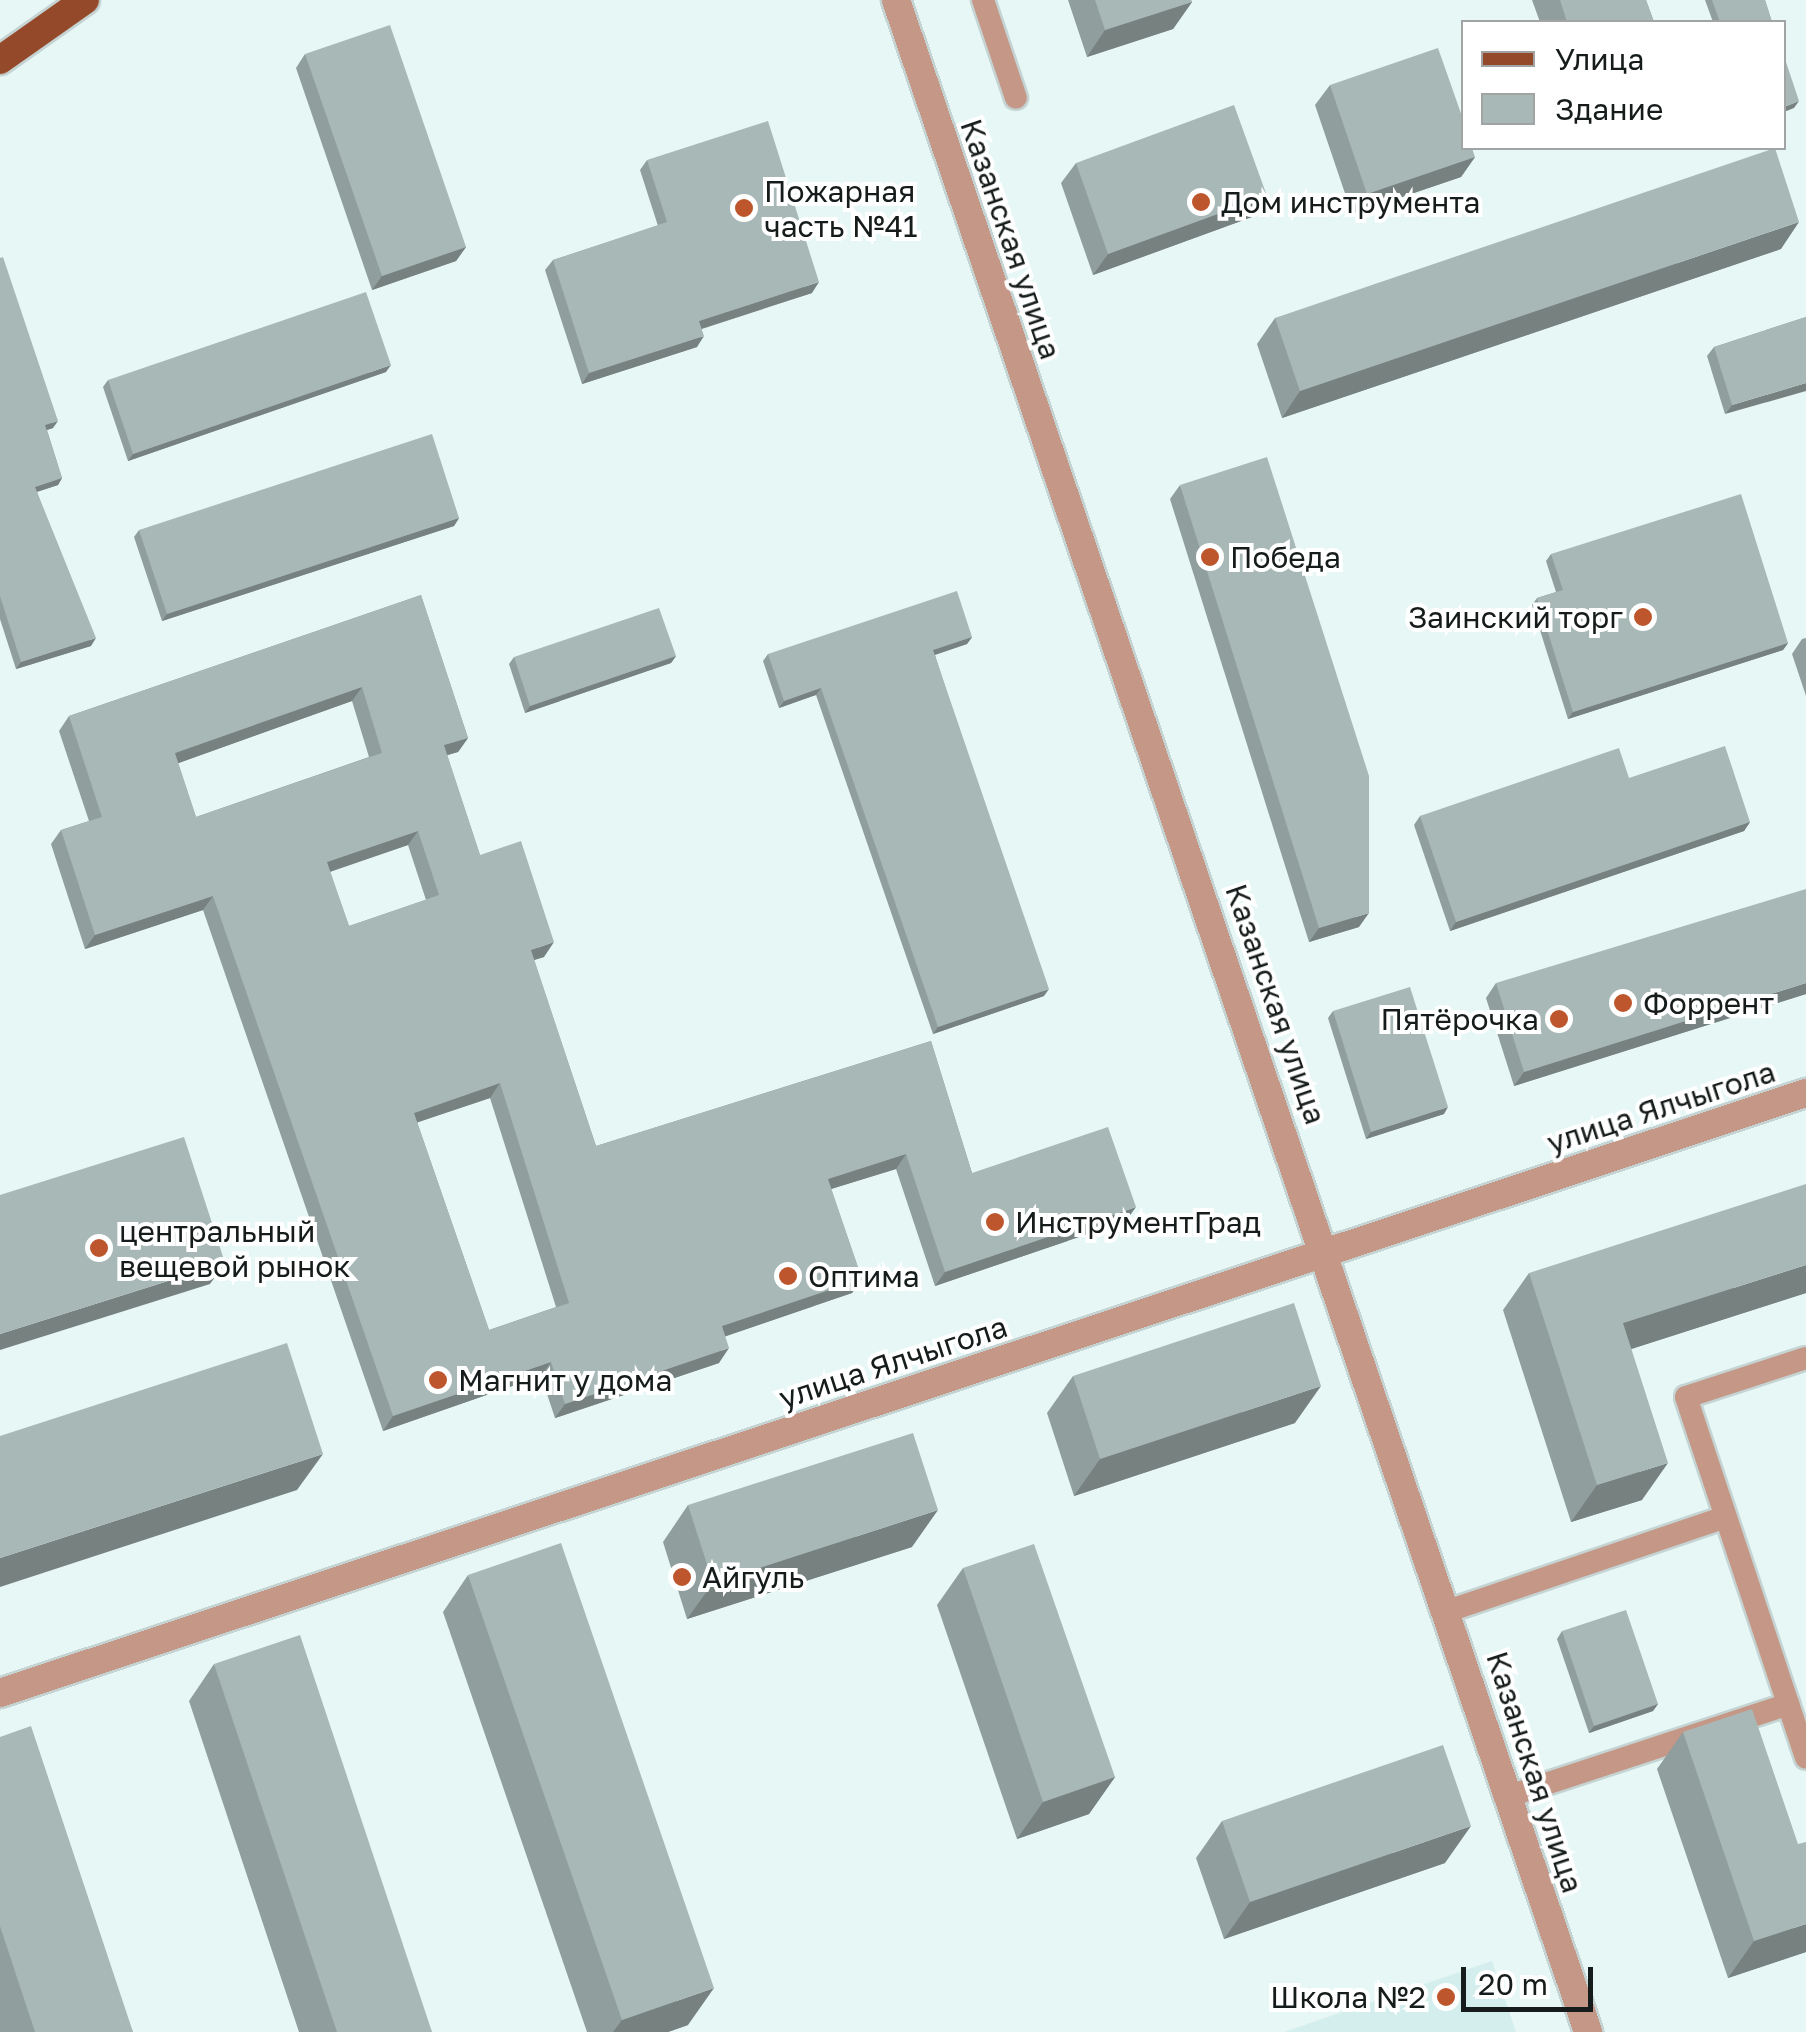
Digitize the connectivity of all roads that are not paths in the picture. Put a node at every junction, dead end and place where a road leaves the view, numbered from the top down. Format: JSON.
{"nodes":[{"id":1,"x":85,"y":0,"type":"edge"},
{"id":2,"x":896,"y":0,"type":"edge"},
{"id":3,"x":983,"y":0,"type":"edge"},
{"id":4,"x":0,"y":60,"type":"edge"},
{"id":5,"x":1016,"y":98,"type":"dead end"},
{"id":6,"x":1806,"y":1092,"type":"edge"},
{"id":7,"x":1328,"y":1252,"type":"junction"},
{"id":8,"x":1806,"y":1358,"type":"edge"},
{"id":9,"x":1726,"y":1517,"type":"junction"},
{"id":10,"x":1448,"y":1611,"type":"junction"},
{"id":11,"x":0,"y":1693,"type":"edge"},
{"id":12,"x":1788,"y":1704,"type":"junction"},
{"id":13,"x":1806,"y":1758,"type":"edge"},
{"id":14,"x":1509,"y":1796,"type":"junction"},
{"id":15,"x":1588,"y":2032,"type":"edge"}],
"edges":[{"from":1,"to":4,"type":"main road"},
{"from":2,"to":7,"type":"street","name":"Казанская улица"},
{"from":3,"to":5,"type":"lane"},
{"from":6,"to":7,"type":"street","name":"улица Ялчыгола"},
{"from":7,"to":10,"type":"street","name":"Казанская улица"},
{"from":7,"to":11,"type":"street","name":"улица Ялчыгола"},
{"from":8,"to":9,"type":"lane"},
{"from":9,"to":10,"type":"lane"},
{"from":9,"to":12,"type":"lane"},
{"from":10,"to":14,"type":"street","name":"Казанская улица"},
{"from":12,"to":13,"type":"lane"},
{"from":12,"to":14,"type":"lane"},
{"from":14,"to":15,"type":"street","name":"Казанская улица"}]}
